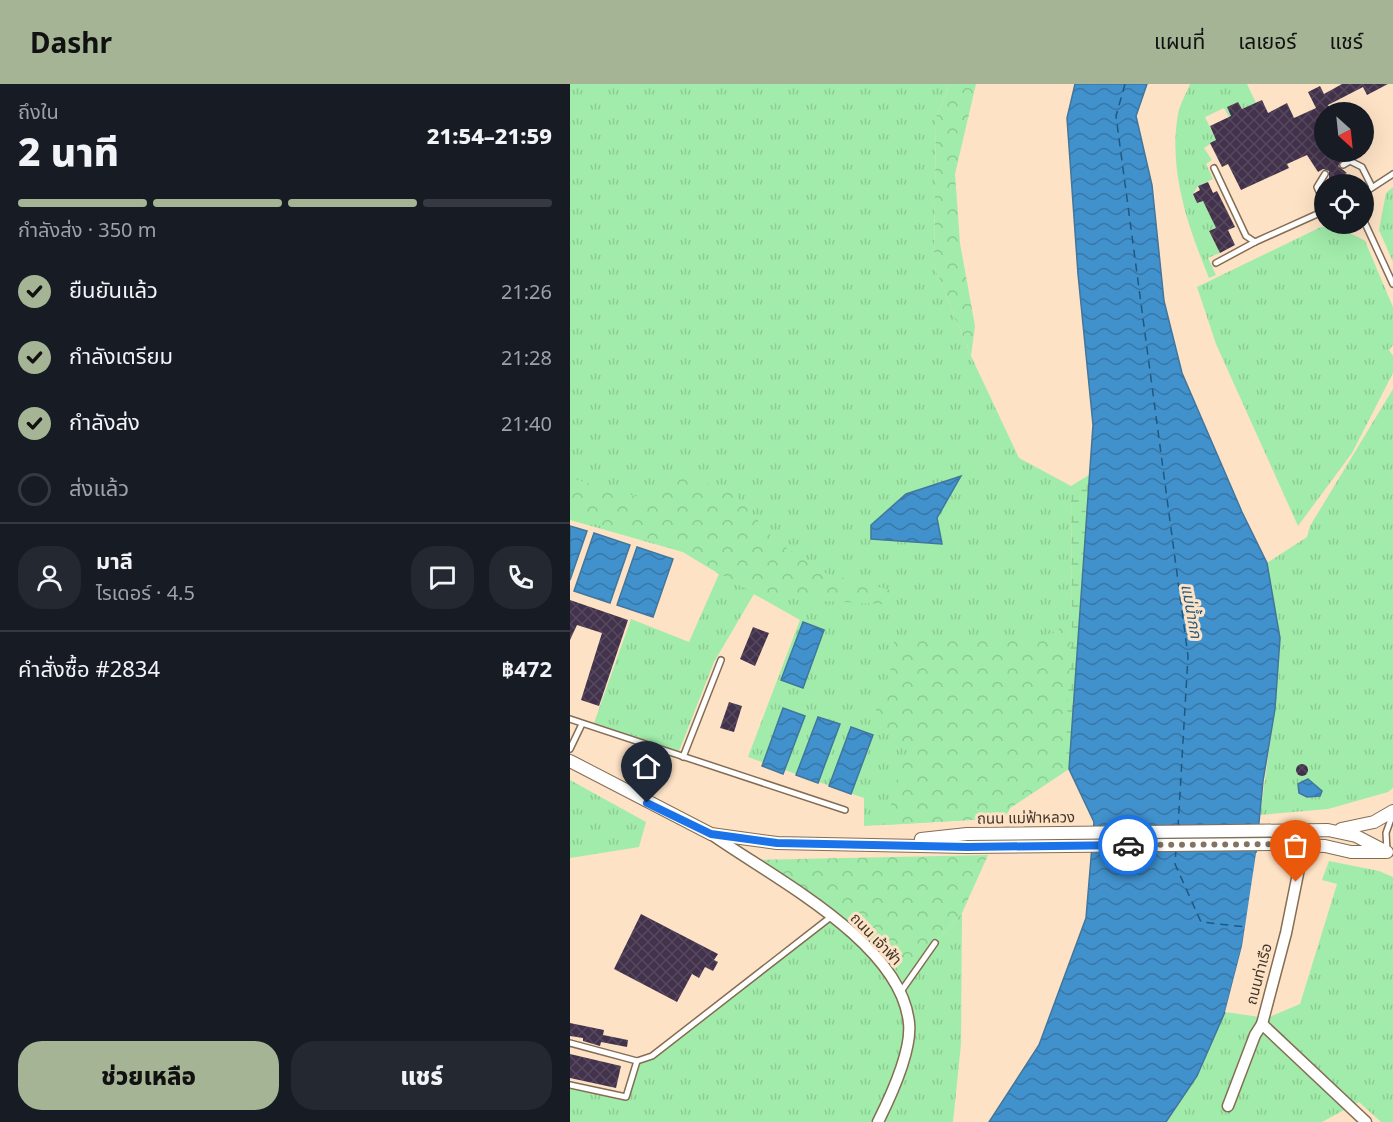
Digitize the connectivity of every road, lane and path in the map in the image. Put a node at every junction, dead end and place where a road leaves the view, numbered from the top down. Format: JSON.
{"nodes":[{"id":1,"x":1343,"y":165,"type":"dead end"},
{"id":2,"x":1214,"y":168,"type":"dead end"},
{"id":3,"x":1366,"y":174,"type":"edge"},
{"id":4,"x":1393,"y":174,"type":"edge"},
{"id":5,"x":1374,"y":186,"type":"edge"},
{"id":6,"x":1314,"y":215,"type":"edge"},
{"id":7,"x":1370,"y":234,"type":"edge"},
{"id":8,"x":1255,"y":242,"type":"junction"},
{"id":9,"x":1216,"y":263,"type":"dead end"},
{"id":10,"x":1393,"y":284,"type":"edge"},
{"id":11,"x":721,"y":660,"type":"dead end"},
{"id":12,"x":570,"y":719,"type":"edge"},
{"id":13,"x":582,"y":724,"type":"junction"},
{"id":14,"x":570,"y":749,"type":"edge"},
{"id":15,"x":682,"y":757,"type":"junction"},
{"id":16,"x":570,"y":761,"type":"edge"},
{"id":17,"x":845,"y":810,"type":"dead end"},
{"id":18,"x":1393,"y":813,"type":"edge"},
{"id":19,"x":1328,"y":830,"type":"junction"},
{"id":20,"x":711,"y":834,"type":"junction"},
{"id":21,"x":967,"y":841,"type":"junction"},
{"id":22,"x":1304,"y":844,"type":"junction"},
{"id":23,"x":1390,"y":854,"type":"edge"},
{"id":24,"x":832,"y":916,"type":"junction"},
{"id":25,"x":935,"y":943,"type":"dead end"},
{"id":26,"x":902,"y":990,"type":"junction"},
{"id":27,"x":1262,"y":1024,"type":"junction"},
{"id":28,"x":570,"y":1043,"type":"edge"},
{"id":29,"x":637,"y":1061,"type":"junction"},
{"id":30,"x":570,"y":1085,"type":"edge"},
{"id":31,"x":1228,"y":1106,"type":"dead end"},
{"id":32,"x":878,"y":1122,"type":"edge"},
{"id":33,"x":1366,"y":1122,"type":"edge"}],
"edges":[{"from":1,"to":3,"type":"lane"},
{"from":2,"to":8,"type":"lane"},
{"from":4,"to":5,"type":"lane"},
{"from":6,"to":8,"type":"lane"},
{"from":7,"to":10,"type":"lane"},
{"from":8,"to":9,"type":"lane"},
{"from":11,"to":15,"type":"lane"},
{"from":12,"to":13,"type":"lane"},
{"from":13,"to":14,"type":"lane"},
{"from":13,"to":15,"type":"lane"},
{"from":15,"to":17,"type":"lane"},
{"from":16,"to":20,"type":"street","name":"ถนน แม่ฟ้าหลวง"},
{"from":18,"to":19,"type":"street"},
{"from":18,"to":23,"type":"lane"},
{"from":19,"to":21,"type":"street","name":"ถนน แม่ฟ้าหลวง"},
{"from":19,"to":23,"type":"street","name":"ถนน แม่ฟ้าหลวง"},
{"from":20,"to":21,"type":"street","name":"ถนน แม่ฟ้าหลวง"},
{"from":20,"to":24,"type":"street","name":"ถนน เจ้าฟ้า"},
{"from":21,"to":22,"type":"street","name":"ถนน แม่ฟ้าหลวง"},
{"from":22,"to":23,"type":"street","name":"ถนน แม่ฟ้าหลวง"},
{"from":22,"to":27,"type":"street","name":"ถนนท่าเรือ"},
{"from":24,"to":26,"type":"street","name":"ถนน เจ้าฟ้า"},
{"from":24,"to":29,"type":"lane"},
{"from":25,"to":26,"type":"lane"},
{"from":26,"to":32,"type":"street","name":"ถนน เจ้าฟ้า"},
{"from":27,"to":31,"type":"street","name":"ถนนท่าเรือ"},
{"from":27,"to":33,"type":"street"},
{"from":28,"to":29,"type":"lane"},
{"from":29,"to":30,"type":"lane"}]}
